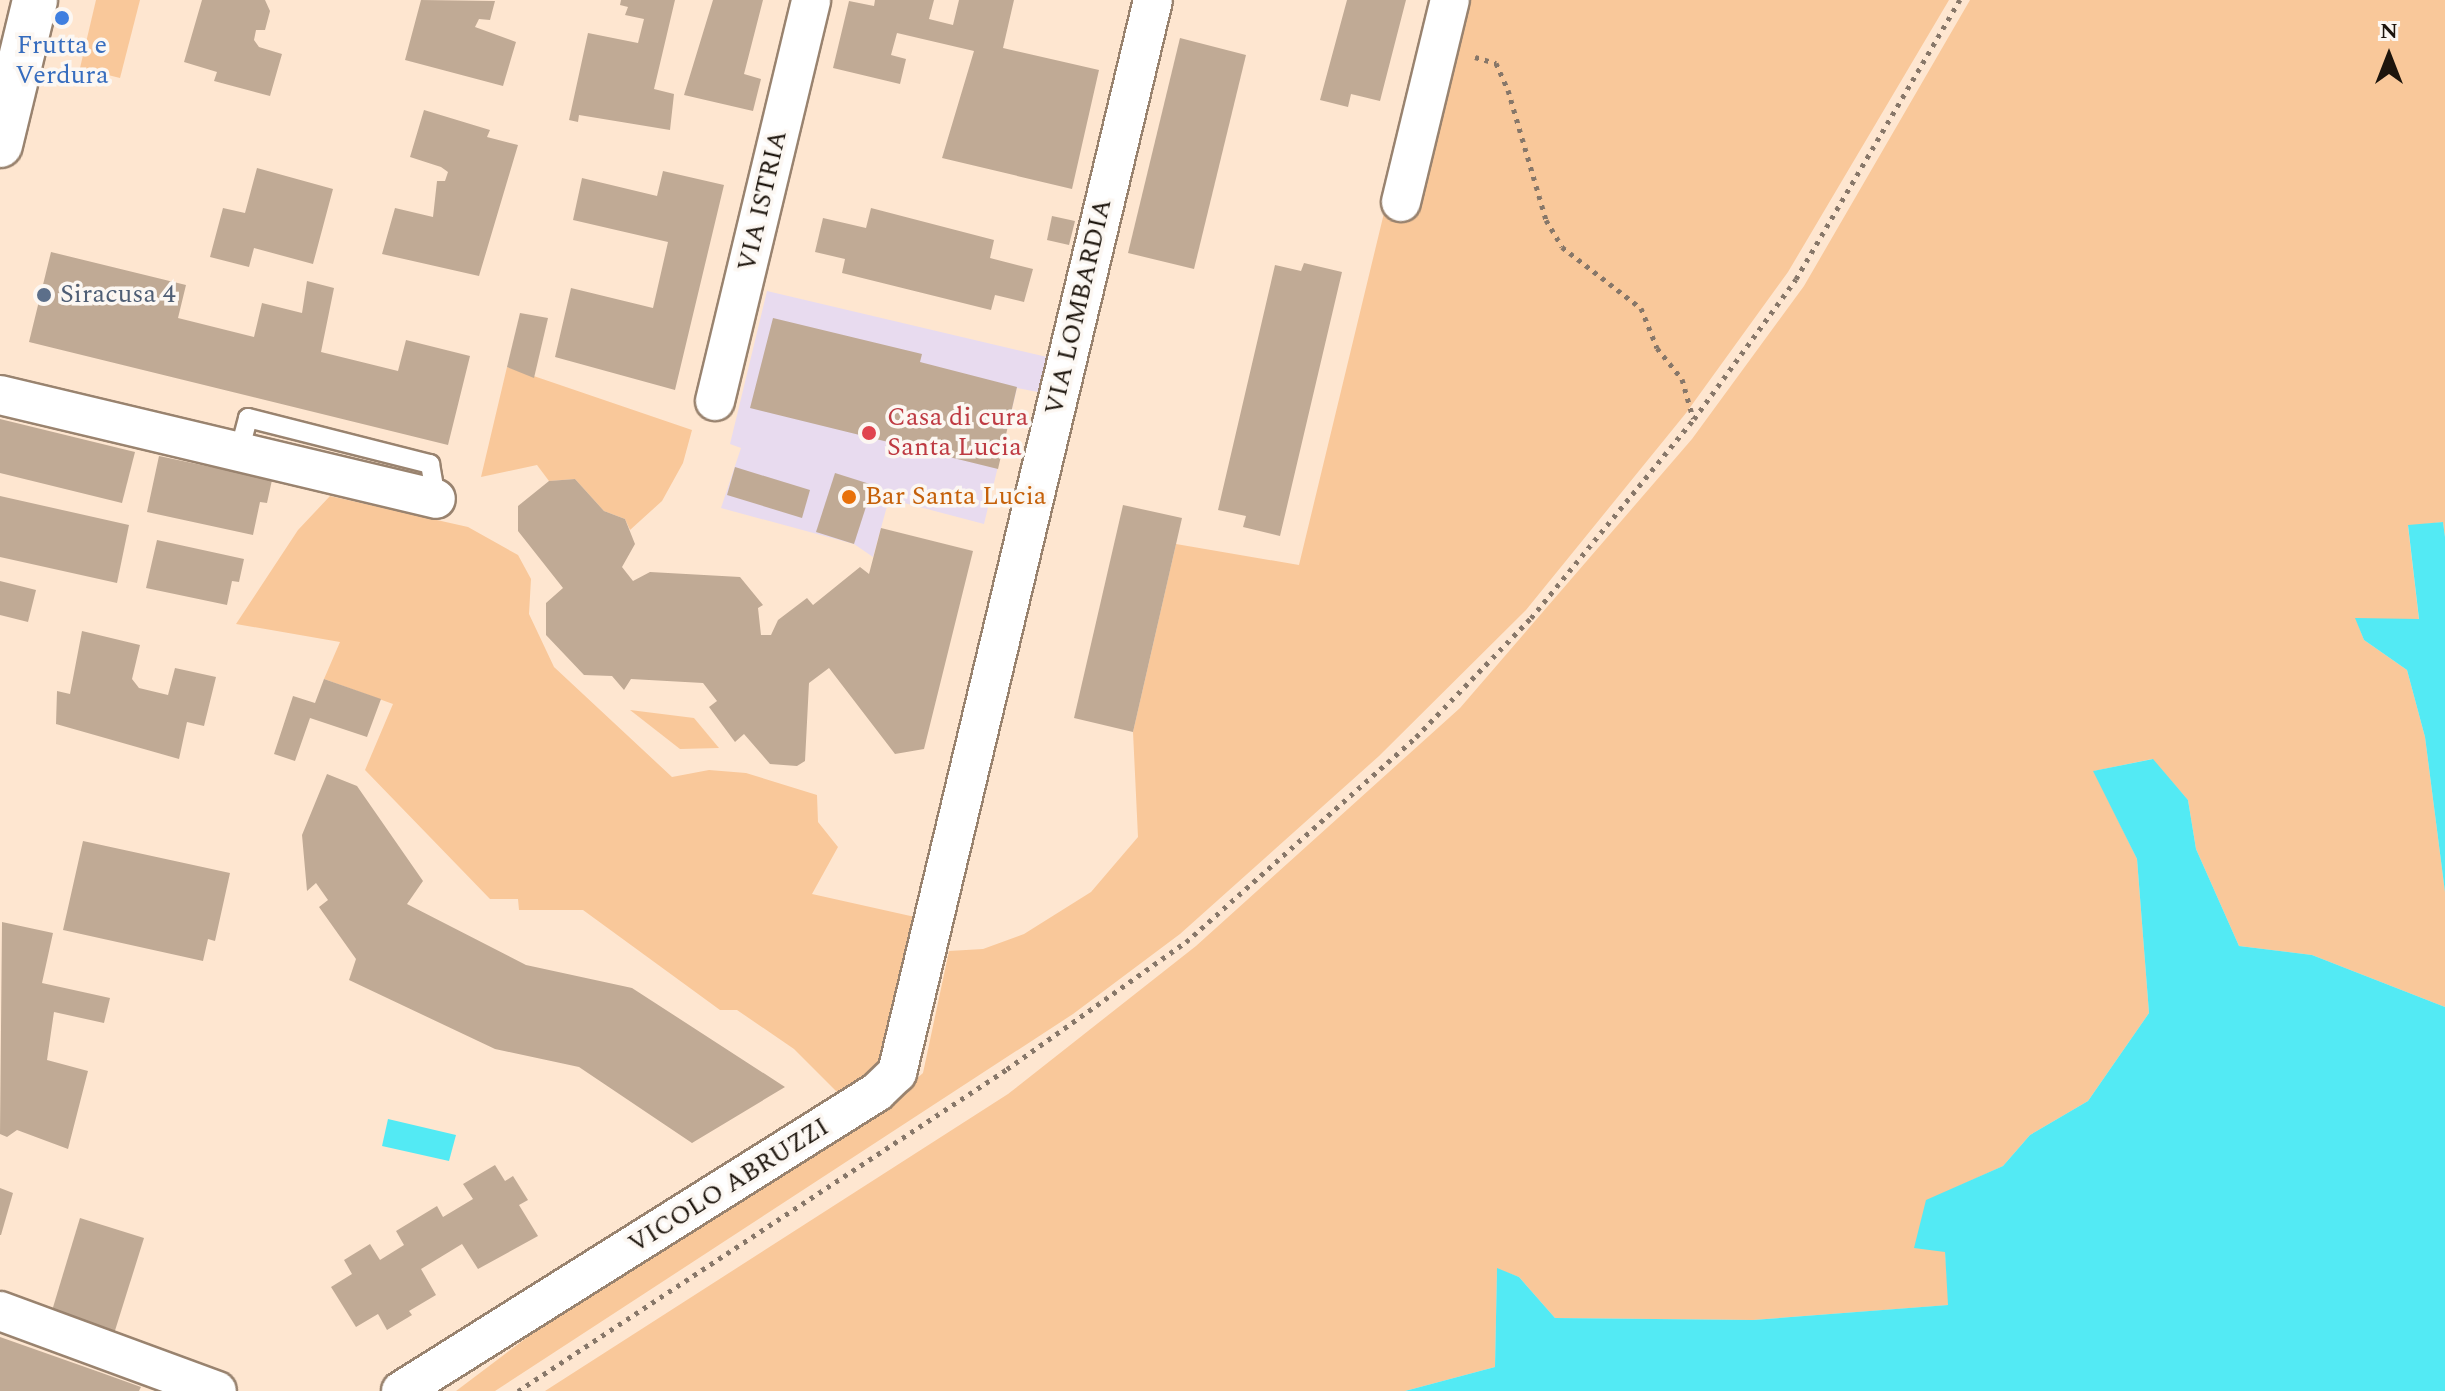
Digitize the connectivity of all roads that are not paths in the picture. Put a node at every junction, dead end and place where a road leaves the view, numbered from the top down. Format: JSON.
{"nodes":[{"id":1,"x":35,"y":0,"type":"edge"},
{"id":2,"x":811,"y":0,"type":"edge"},
{"id":3,"x":1153,"y":0,"type":"edge"},
{"id":4,"x":1446,"y":17,"type":"edge"},
{"id":5,"x":0,"y":145,"type":"edge"},
{"id":6,"x":1401,"y":202,"type":"dead end"},
{"id":7,"x":0,"y":395,"type":"edge"},
{"id":8,"x":715,"y":401,"type":"dead end"},
{"id":9,"x":436,"y":499,"type":"dead end"},
{"id":10,"x":940,"y":894,"type":"joint"},
{"id":11,"x":0,"y":1311,"type":"edge"},
{"id":12,"x":217,"y":1391,"type":"edge"},
{"id":13,"x":401,"y":1391,"type":"edge"}],
"edges":[{"from":1,"to":5,"type":"street"},
{"from":2,"to":8,"type":"street","name":"VIA ISTRIA"},
{"from":3,"to":10,"type":"street","name":"VIA LOMBARDIA"},
{"from":4,"to":6,"type":"street"},
{"from":7,"to":9,"type":"street"},
{"from":10,"to":13,"type":"street","name":"VICOLO ABRUZZI"},
{"from":11,"to":12,"type":"street"}]}
